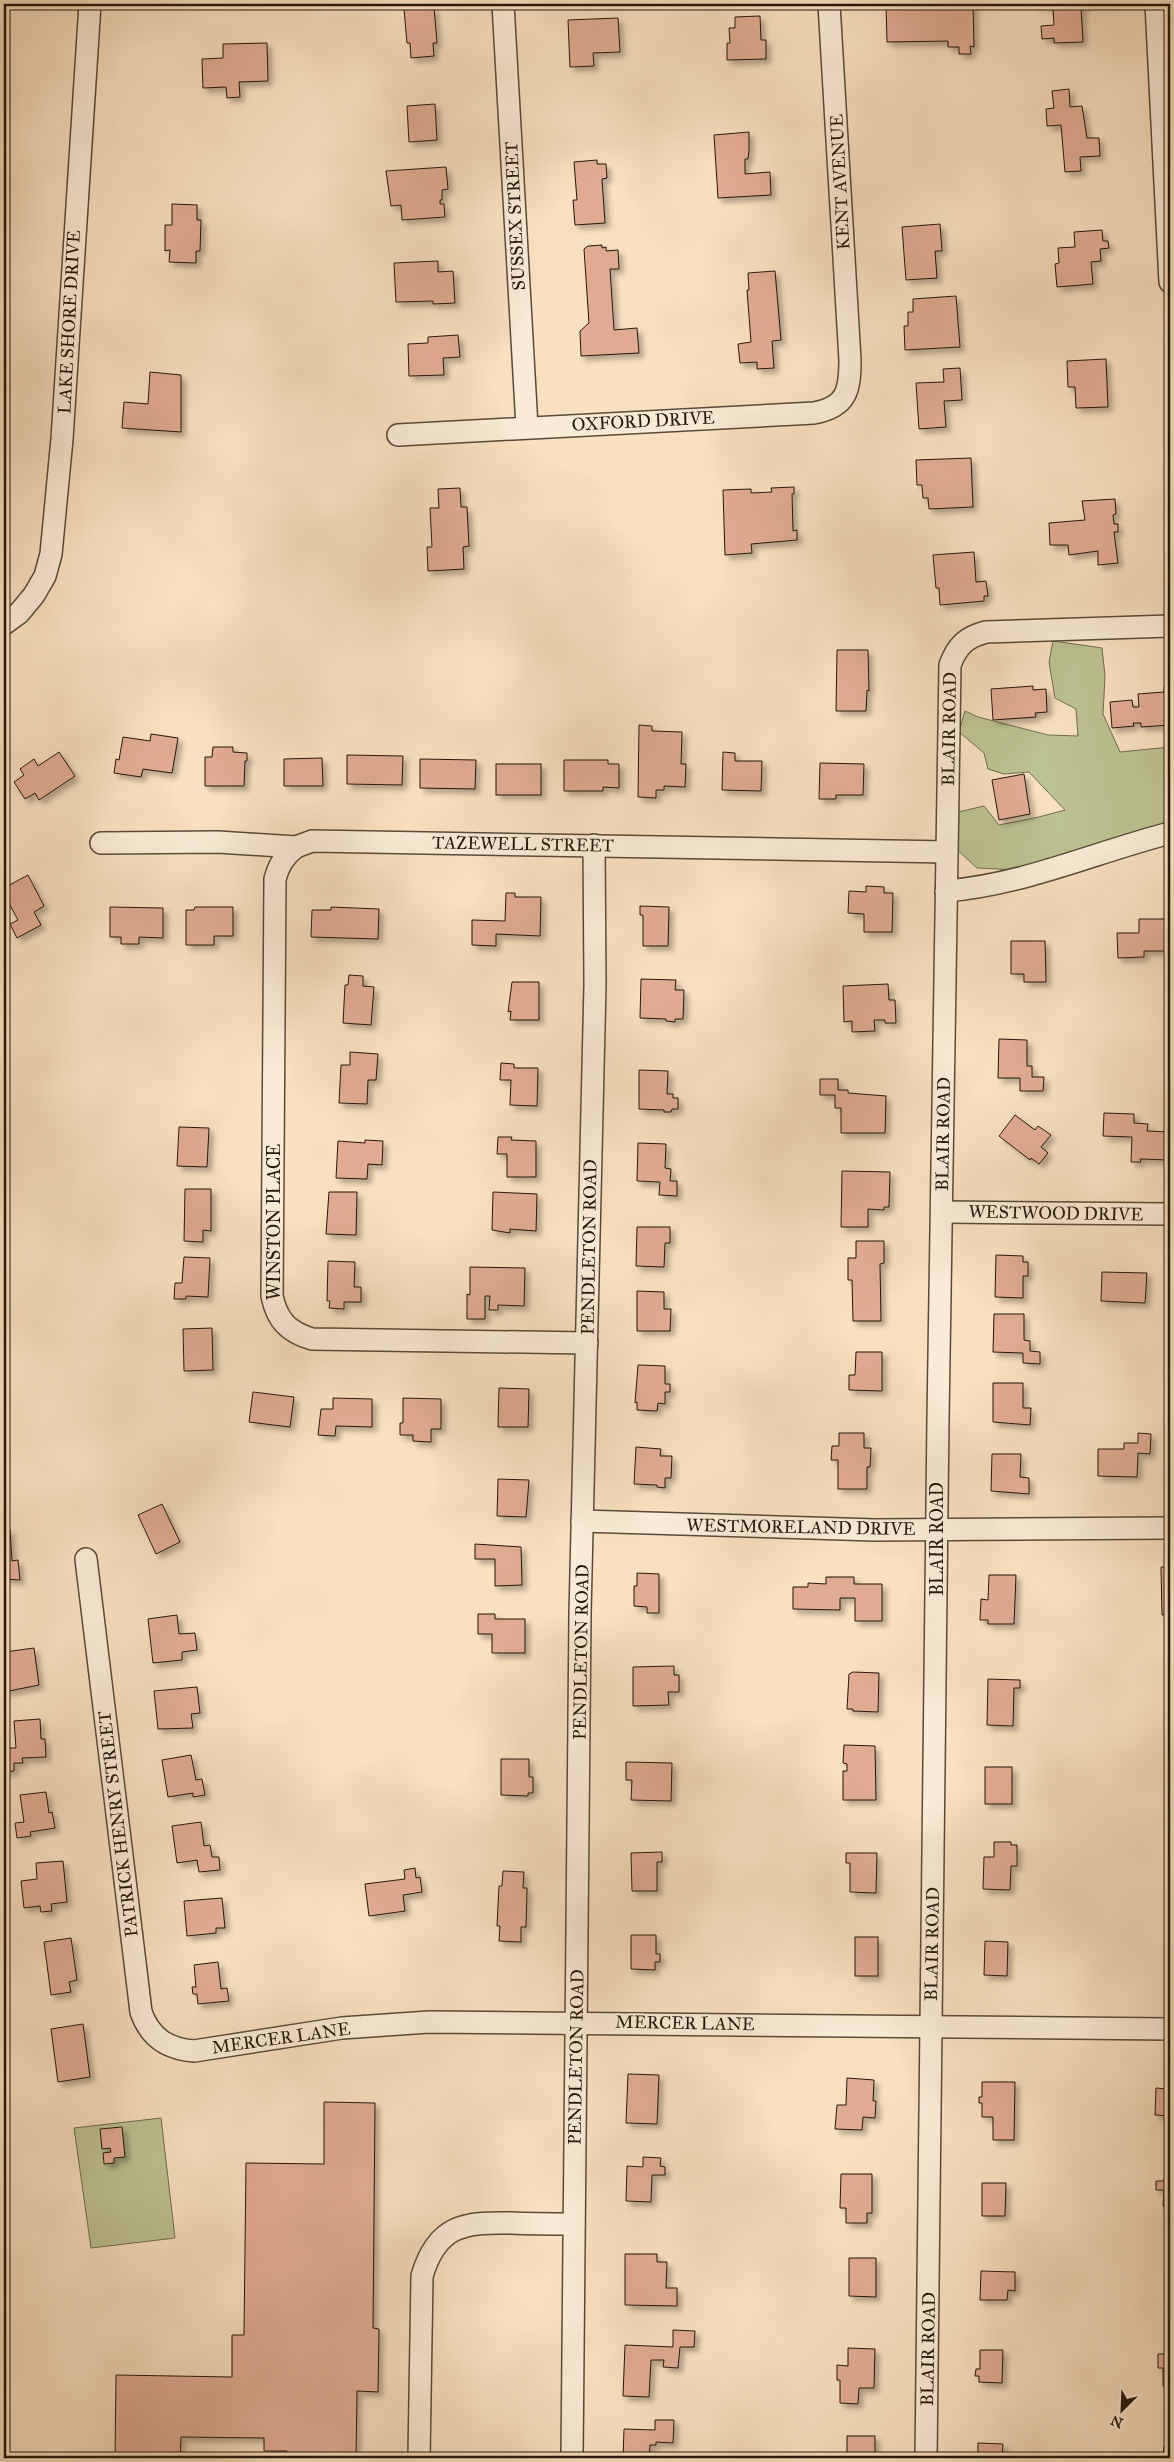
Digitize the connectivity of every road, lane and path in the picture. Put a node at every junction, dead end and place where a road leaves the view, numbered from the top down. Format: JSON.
{"nodes":[{"id":1,"x":90,"y":4,"type":"edge"},
{"id":2,"x":503,"y":4,"type":"edge"},
{"id":3,"x":829,"y":4,"type":"edge"},
{"id":4,"x":1156,"y":4,"type":"edge"},
{"id":5,"x":1170,"y":282,"type":"edge"},
{"id":6,"x":850,"y":360,"type":"joint"},
{"id":7,"x":527,"y":427,"type":"junction"},
{"id":8,"x":398,"y":435,"type":"dead end"},
{"id":9,"x":4,"y":624,"type":"edge"},
{"id":10,"x":1170,"y":626,"type":"edge"},
{"id":11,"x":1170,"y":833,"type":"edge"},
{"id":12,"x":101,"y":843,"type":"dead end"},
{"id":13,"x":594,"y":846,"type":"junction"},
{"id":14,"x":296,"y":847,"type":"junction"},
{"id":15,"x":947,"y":852,"type":"junction"},
{"id":16,"x":946,"y":891,"type":"junction"},
{"id":17,"x":942,"y":1212,"type":"junction"},
{"id":18,"x":1170,"y":1214,"type":"edge"},
{"id":19,"x":587,"y":1343,"type":"junction"},
{"id":20,"x":582,"y":1521,"type":"junction"},
{"id":21,"x":1170,"y":1528,"type":"edge"},
{"id":22,"x":937,"y":1530,"type":"junction"},
{"id":23,"x":86,"y":1559,"type":"dead end"},
{"id":24,"x":576,"y":2022,"type":"junction"},
{"id":25,"x":931,"y":2026,"type":"junction"},
{"id":26,"x":1170,"y":2029,"type":"edge"},
{"id":27,"x":201,"y":2050,"type":"joint"},
{"id":28,"x":574,"y":2224,"type":"junction"},
{"id":29,"x":419,"y":2458,"type":"edge"},
{"id":30,"x":572,"y":2458,"type":"edge"},
{"id":31,"x":926,"y":2458,"type":"edge"}],
"edges":[{"from":1,"to":9,"type":"street","name":"LAKE SHORE DRIVE"},
{"from":2,"to":7,"type":"street","name":"SUSSEX STREET"},
{"from":3,"to":6,"type":"street","name":"KENT AVENUE"},
{"from":4,"to":5,"type":"street"},
{"from":6,"to":7,"type":"street","name":"OXFORD DRIVE"},
{"from":7,"to":8,"type":"street","name":"OXFORD DRIVE"},
{"from":10,"to":15,"type":"street","name":"BLAIR ROAD"},
{"from":11,"to":16,"type":"street"},
{"from":12,"to":14,"type":"street","name":"TAZEWELL STREET"},
{"from":13,"to":14,"type":"street","name":"TAZEWELL STREET"},
{"from":13,"to":15,"type":"street","name":"TAZEWELL STREET"},
{"from":13,"to":19,"type":"street","name":"PENDLETON ROAD"},
{"from":14,"to":19,"type":"street","name":"WINSTON PLACE"},
{"from":15,"to":16,"type":"street","name":"BLAIR ROAD"},
{"from":16,"to":17,"type":"street","name":"BLAIR ROAD"},
{"from":17,"to":18,"type":"street","name":"WESTWOOD DRIVE"},
{"from":17,"to":22,"type":"street","name":"BLAIR ROAD"},
{"from":19,"to":20,"type":"street","name":"PENDLETON ROAD"},
{"from":20,"to":22,"type":"street","name":"WESTMORELAND DRIVE"},
{"from":20,"to":24,"type":"street","name":"PENDLETON ROAD"},
{"from":21,"to":22,"type":"street","name":"WESTMORELAND DRIVE"},
{"from":22,"to":25,"type":"street","name":"BLAIR ROAD"},
{"from":23,"to":27,"type":"street","name":"PATRICK HENRY STREET"},
{"from":24,"to":25,"type":"street","name":"MERCER LANE"},
{"from":24,"to":27,"type":"street","name":"MERCER LANE"},
{"from":24,"to":28,"type":"street","name":"PENDLETON ROAD"},
{"from":25,"to":26,"type":"street","name":"MERCER LANE"},
{"from":25,"to":31,"type":"street","name":"BLAIR ROAD"},
{"from":28,"to":29,"type":"street"},
{"from":28,"to":30,"type":"street","name":"PENDLETON ROAD"}]}
